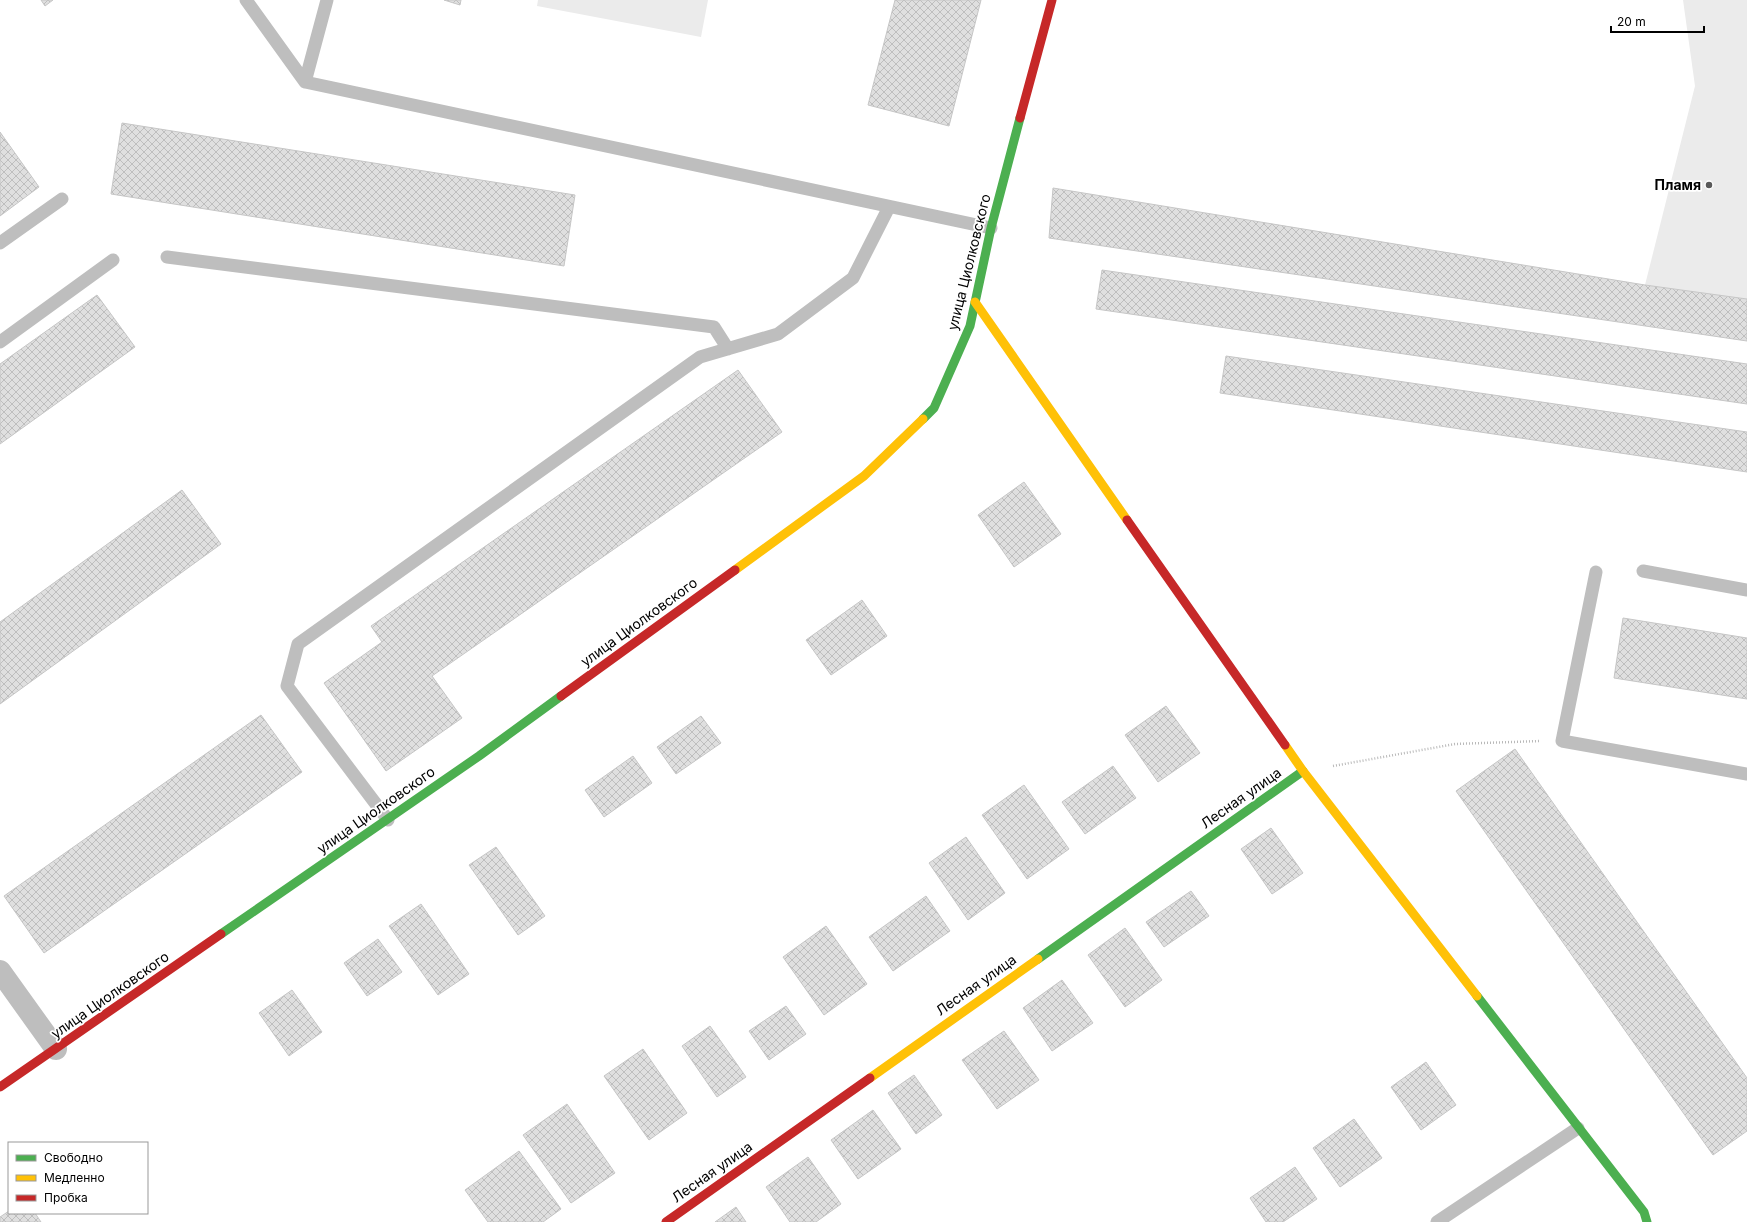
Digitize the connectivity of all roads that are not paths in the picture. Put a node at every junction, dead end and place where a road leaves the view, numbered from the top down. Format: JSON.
{"nodes":[{"id":1,"x":246,"y":0,"type":"edge"},
{"id":2,"x":327,"y":0,"type":"edge"},
{"id":3,"x":1052,"y":0,"type":"edge"},
{"id":4,"x":305,"y":82,"type":"junction"},
{"id":5,"x":62,"y":199,"type":"dead end"},
{"id":6,"x":889,"y":207,"type":"junction"},
{"id":7,"x":991,"y":228,"type":"junction"},
{"id":8,"x":0,"y":243,"type":"edge"},
{"id":9,"x":167,"y":257,"type":"dead end"},
{"id":10,"x":113,"y":260,"type":"dead end"},
{"id":11,"x":975,"y":302,"type":"junction"},
{"id":12,"x":0,"y":342,"type":"edge"},
{"id":13,"x":728,"y":349,"type":"junction"},
{"id":14,"x":1643,"y":571,"type":"dead end"},
{"id":15,"x":1596,"y":572,"type":"dead end"},
{"id":16,"x":1747,"y":590,"type":"edge"},
{"id":17,"x":1304,"y":771,"type":"junction"},
{"id":18,"x":1747,"y":774,"type":"edge"},
{"id":19,"x":388,"y":820,"type":"junction"},
{"id":20,"x":0,"y":971,"type":"edge"},
{"id":21,"x":56,"y":1049,"type":"junction"},
{"id":22,"x":0,"y":1087,"type":"edge"},
{"id":23,"x":1578,"y":1128,"type":"junction"},
{"id":24,"x":666,"y":1222,"type":"edge"},
{"id":25,"x":1437,"y":1222,"type":"edge"},
{"id":26,"x":1647,"y":1222,"type":"edge"}],
"edges":[{"from":1,"to":4,"type":"lane"},
{"from":2,"to":4,"type":"lane"},
{"from":3,"to":7,"type":"street","name":"улица Циолковского"},
{"from":4,"to":6,"type":"lane"},
{"from":5,"to":8,"type":"lane"},
{"from":6,"to":7,"type":"lane"},
{"from":6,"to":13,"type":"lane"},
{"from":7,"to":11,"type":"street","name":"улица Циолковского"},
{"from":9,"to":13,"type":"lane"},
{"from":10,"to":12,"type":"lane"},
{"from":11,"to":17,"type":"street"},
{"from":11,"to":19,"type":"street","name":"улица Циолковского"},
{"from":13,"to":19,"type":"lane"},
{"from":14,"to":16,"type":"lane"},
{"from":15,"to":18,"type":"lane"},
{"from":17,"to":23,"type":"street"},
{"from":17,"to":24,"type":"street","name":"Лесная улица"},
{"from":19,"to":21,"type":"street","name":"улица Циолковского"},
{"from":20,"to":21,"type":"street"},
{"from":21,"to":22,"type":"street","name":"улица Циолковского"},
{"from":23,"to":25,"type":"lane"},
{"from":23,"to":26,"type":"street"}]}
